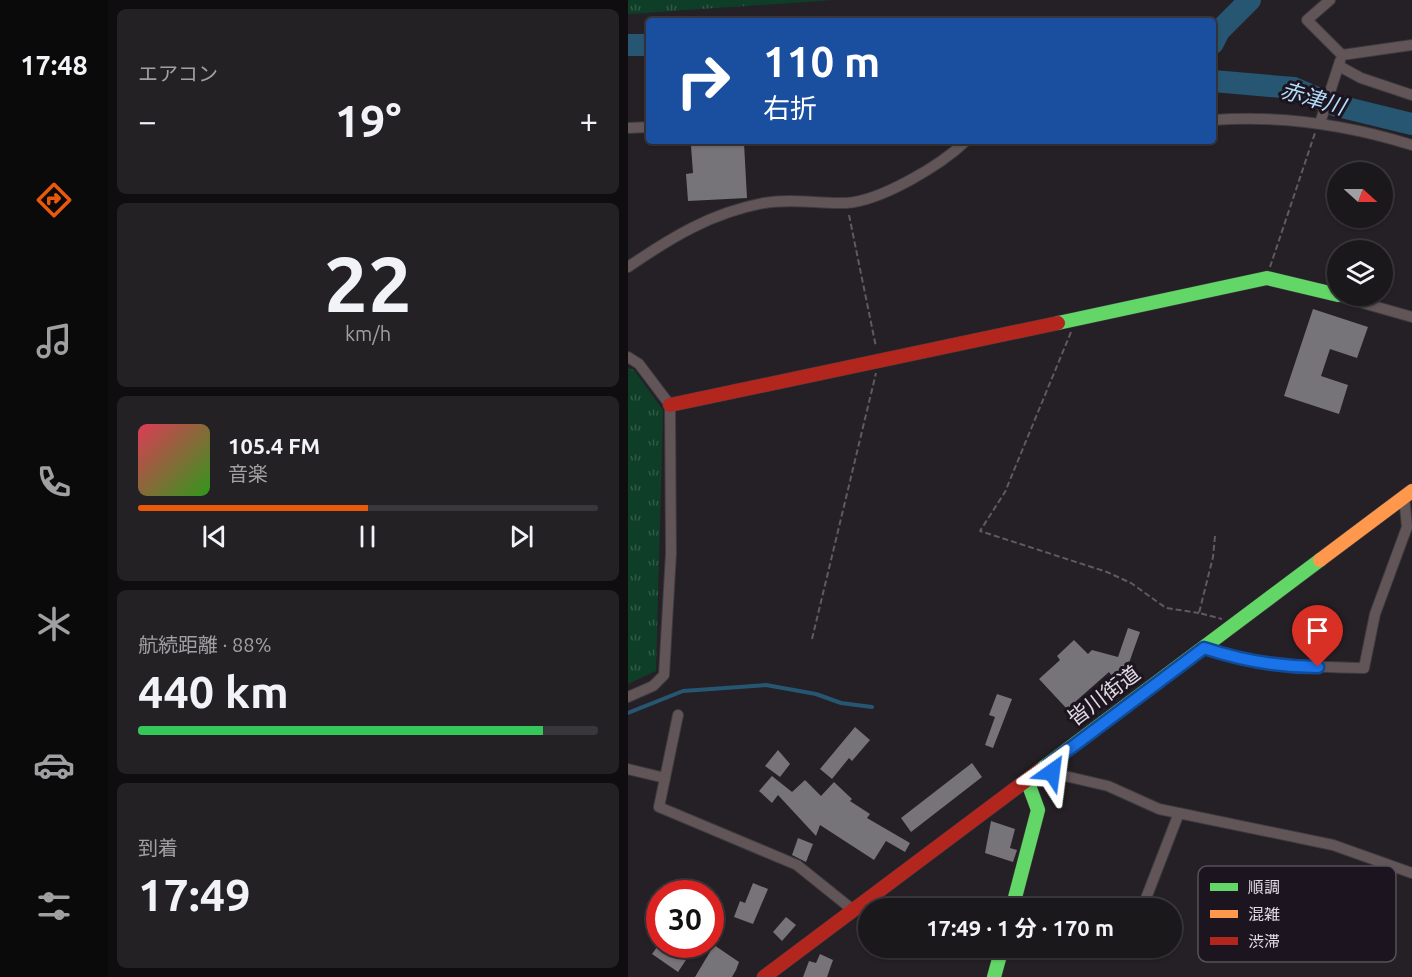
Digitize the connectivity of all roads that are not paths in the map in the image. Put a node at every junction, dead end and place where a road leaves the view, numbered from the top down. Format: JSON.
{"nodes":[{"id":1,"x":1330,"y":0,"type":"edge"},
{"id":2,"x":1411,"y":45,"type":"edge"},
{"id":3,"x":1340,"y":60,"type":"junction"},
{"id":4,"x":1411,"y":95,"type":"edge"},
{"id":5,"x":1216,"y":120,"type":"edge"},
{"id":6,"x":1321,"y":120,"type":"junction"},
{"id":7,"x":646,"y":127,"type":"edge"},
{"id":8,"x":628,"y":128,"type":"edge"},
{"id":9,"x":964,"y":144,"type":"edge"},
{"id":10,"x":1411,"y":145,"type":"edge"},
{"id":11,"x":628,"y":267,"type":"edge"},
{"id":12,"x":1327,"y":293,"type":"edge"},
{"id":13,"x":1374,"y":306,"type":"edge"},
{"id":14,"x":1411,"y":316,"type":"edge"},
{"id":15,"x":628,"y":357,"type":"edge"},
{"id":16,"x":670,"y":405,"type":"junction"},
{"id":17,"x":1408,"y":494,"type":"edge"},
{"id":18,"x":1204,"y":648,"type":"junction"},
{"id":19,"x":628,"y":697,"type":"edge"},
{"id":20,"x":678,"y":715,"type":"dead end"},
{"id":21,"x":1048,"y":765,"type":"junction"},
{"id":22,"x":628,"y":769,"type":"edge"},
{"id":23,"x":665,"y":778,"type":"junction"},
{"id":24,"x":1027,"y":780,"type":"junction"},
{"id":25,"x":1179,"y":813,"type":"junction"},
{"id":26,"x":1392,"y":866,"type":"edge"},
{"id":27,"x":1396,"y":868,"type":"edge"},
{"id":28,"x":1411,"y":873,"type":"edge"},
{"id":29,"x":1015,"y":898,"type":"edge"},
{"id":30,"x":1146,"y":898,"type":"edge"},
{"id":31,"x":853,"y":910,"type":"junction"},
{"id":32,"x":999,"y":958,"type":"edge"},
{"id":33,"x":764,"y":977,"type":"edge"},
{"id":34,"x":994,"y":977,"type":"edge"}],
"edges":[{"from":1,"to":3,"type":"street"},
{"from":2,"to":3,"type":"street"},
{"from":3,"to":4,"type":"street"},
{"from":3,"to":6,"type":"street"},
{"from":5,"to":6,"type":"street"},
{"from":6,"to":10,"type":"street"},
{"from":7,"to":8,"type":"street"},
{"from":9,"to":11,"type":"street"},
{"from":12,"to":16,"type":"street"},
{"from":13,"to":14,"type":"street"},
{"from":15,"to":16,"type":"street"},
{"from":16,"to":19,"type":"street"},
{"from":17,"to":18,"type":"street","name":"皆川街道"},
{"from":17,"to":18,"type":"street"},
{"from":18,"to":21,"type":"street","name":"皆川街道"},
{"from":20,"to":23,"type":"street"},
{"from":21,"to":24,"type":"street","name":"皆川街道"},
{"from":21,"to":25,"type":"street"},
{"from":22,"to":23,"type":"street"},
{"from":23,"to":31,"type":"street"},
{"from":24,"to":29,"type":"street"},
{"from":24,"to":31,"type":"street","name":"皆川街道"},
{"from":25,"to":26,"type":"street"},
{"from":25,"to":30,"type":"street"},
{"from":27,"to":28,"type":"street"},
{"from":31,"to":33,"type":"street","name":"皆川街道"},
{"from":32,"to":34,"type":"street"}]}
